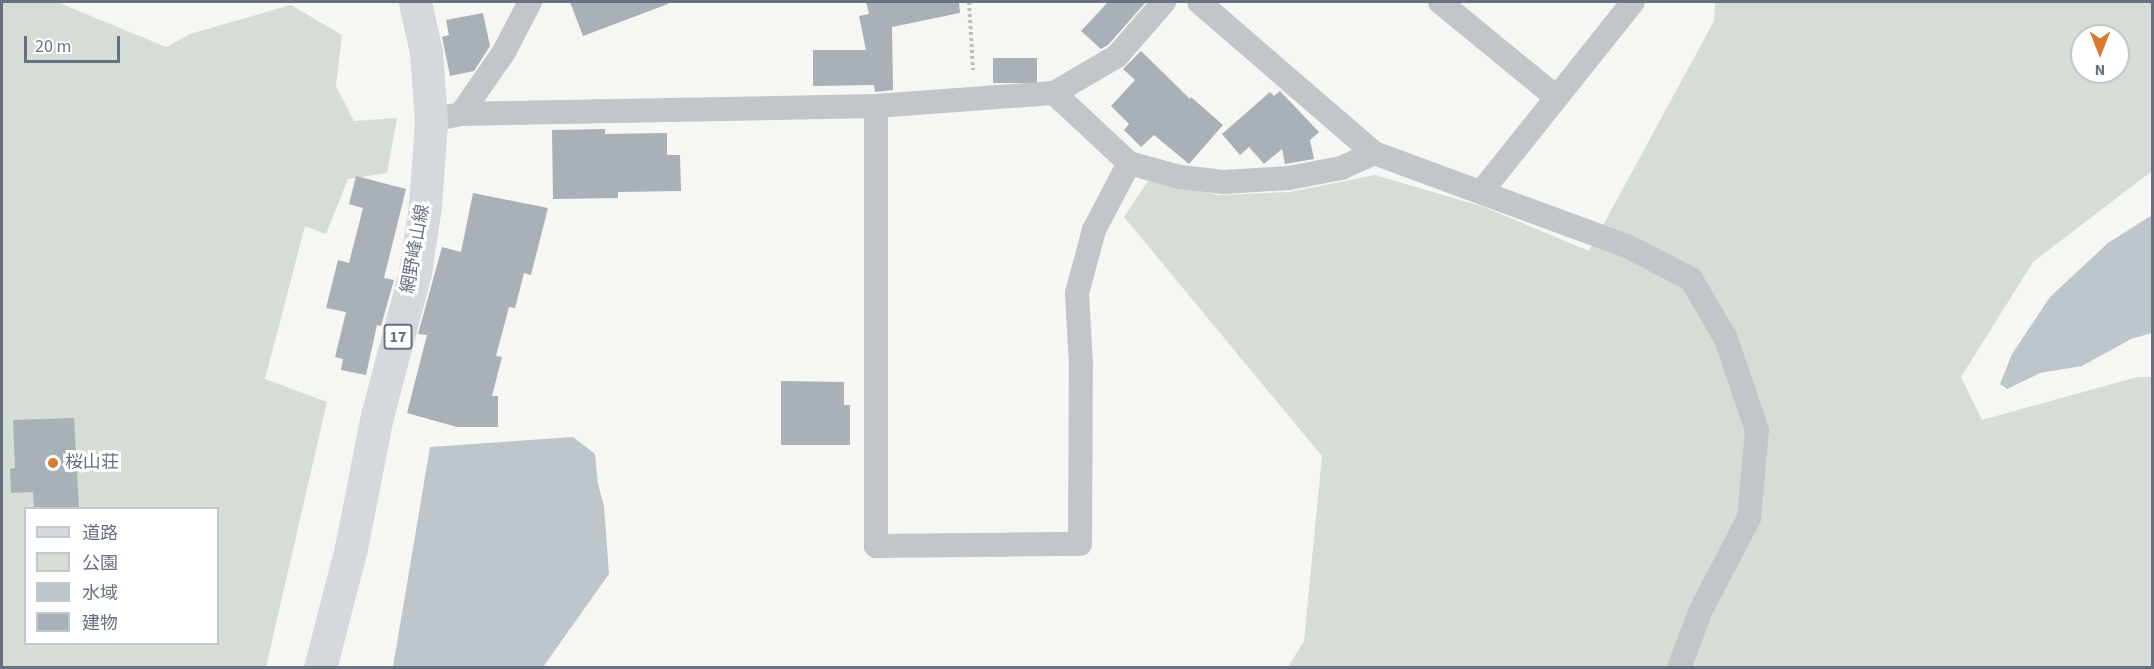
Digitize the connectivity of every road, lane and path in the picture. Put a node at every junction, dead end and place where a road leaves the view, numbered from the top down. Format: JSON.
{"nodes":[{"id":1,"x":415,"y":2,"type":"edge"},
{"id":2,"x":530,"y":2,"type":"edge"},
{"id":3,"x":969,"y":2,"type":"edge"},
{"id":4,"x":1164,"y":2,"type":"edge"},
{"id":5,"x":1199,"y":2,"type":"edge"},
{"id":6,"x":1440,"y":2,"type":"edge"},
{"id":7,"x":1633,"y":2,"type":"edge"},
{"id":8,"x":1054,"y":93,"type":"junction"},
{"id":9,"x":1556,"y":97,"type":"junction"},
{"id":10,"x":974,"y":99,"type":"junction"},
{"id":11,"x":876,"y":106,"type":"junction"},
{"id":12,"x":446,"y":117,"type":"junction"},
{"id":13,"x":1374,"y":153,"type":"junction"},
{"id":14,"x":1129,"y":164,"type":"junction"},
{"id":15,"x":1482,"y":191,"type":"junction"},
{"id":16,"x":320,"y":668,"type":"edge"},
{"id":17,"x":1679,"y":668,"type":"edge"}],
"edges":[{"from":1,"to":12,"type":"main road","name":"網野峰山線","number":"17"},
{"from":2,"to":12,"type":"street"},
{"from":3,"to":10,"type":"path"},
{"from":4,"to":8,"type":"street"},
{"from":5,"to":13,"type":"street"},
{"from":6,"to":9,"type":"street"},
{"from":7,"to":9,"type":"street"},
{"from":8,"to":10,"type":"street"},
{"from":8,"to":14,"type":"street"},
{"from":9,"to":15,"type":"street"},
{"from":10,"to":11,"type":"street"},
{"from":11,"to":12,"type":"street"},
{"from":11,"to":14,"type":"street"},
{"from":12,"to":16,"type":"main road","name":"網野峰山線","number":"17"},
{"from":13,"to":14,"type":"street"},
{"from":13,"to":15,"type":"street"},
{"from":15,"to":17,"type":"street"}]}
